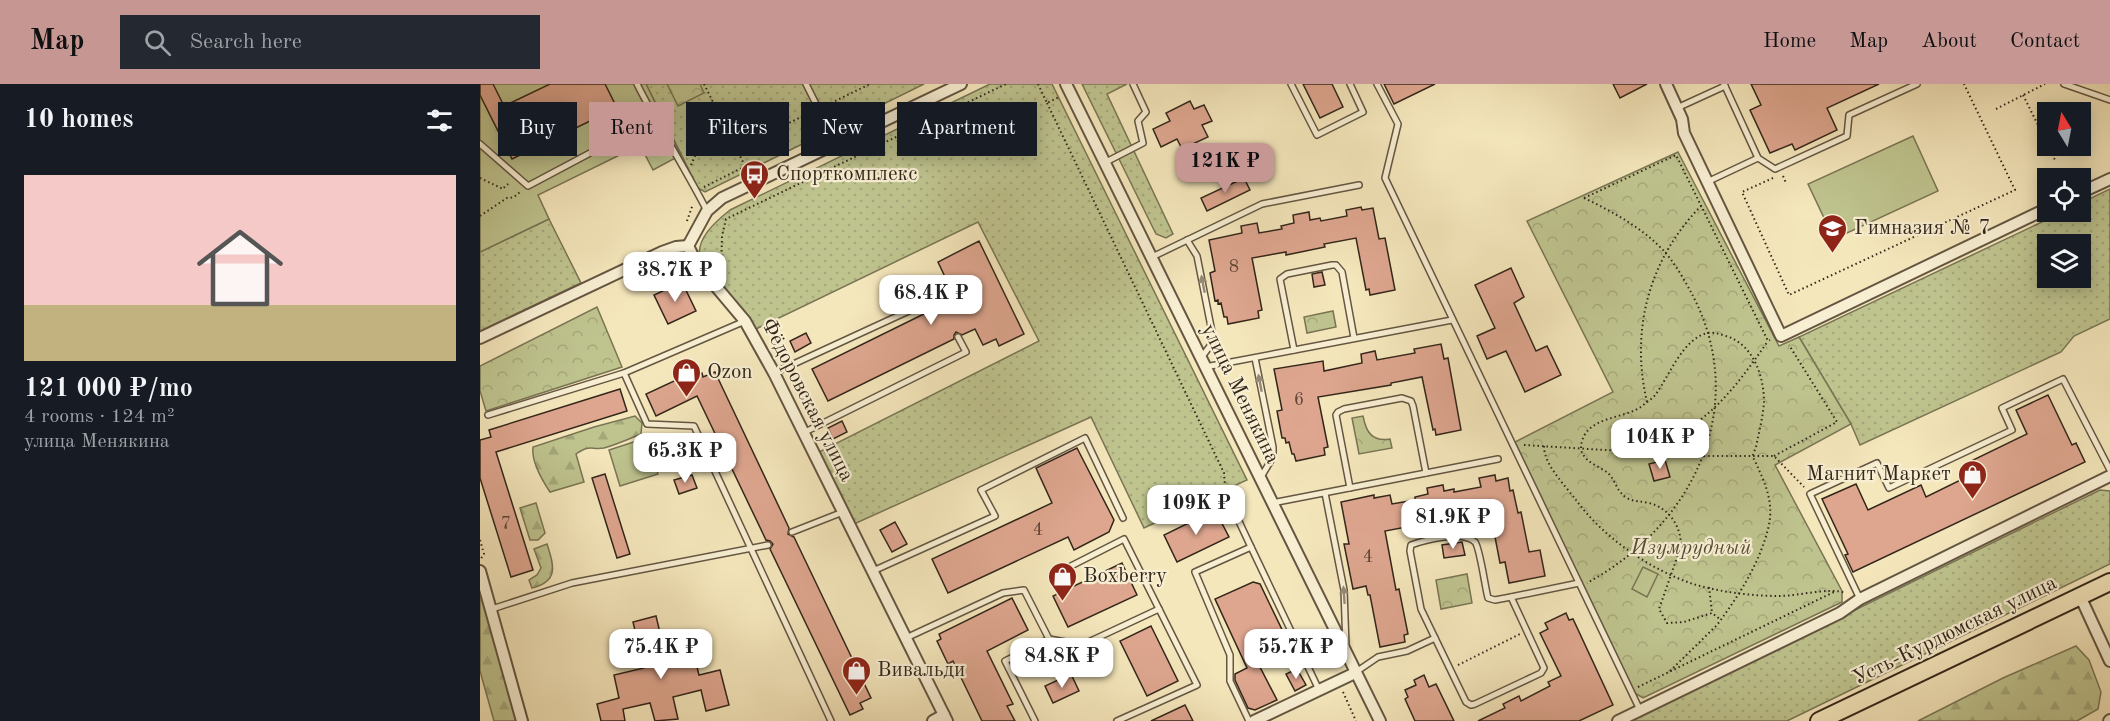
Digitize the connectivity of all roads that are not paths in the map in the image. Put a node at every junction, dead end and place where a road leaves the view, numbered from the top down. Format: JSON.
{"nodes":[{"id":1,"x":637,"y":84,"type":"edge"},
{"id":2,"x":806,"y":84,"type":"edge"},
{"id":3,"x":961,"y":84,"type":"edge"},
{"id":4,"x":1133,"y":84,"type":"edge"},
{"id":5,"x":1291,"y":84,"type":"edge"},
{"id":6,"x":1350,"y":84,"type":"edge"},
{"id":7,"x":1377,"y":84,"type":"edge"},
{"id":8,"x":1666,"y":84,"type":"edge"},
{"id":9,"x":1917,"y":84,"type":"edge"},
{"id":10,"x":2064,"y":84,"type":"edge"},
{"id":11,"x":1724,"y":85,"type":"edge"},
{"id":12,"x":1068,"y":88,"type":"edge"},
{"id":13,"x":2110,"y":100,"type":"edge"},
{"id":14,"x":646,"y":102,"type":"edge"},
{"id":15,"x":816,"y":102,"type":"edge"},
{"id":16,"x":1677,"y":108,"type":"junction"},
{"id":17,"x":885,"y":120,"type":"edge"},
{"id":18,"x":480,"y":144,"type":"edge"},
{"id":19,"x":589,"y":154,"type":"edge"},
{"id":20,"x":674,"y":154,"type":"edge"},
{"id":21,"x":810,"y":156,"type":"edge"},
{"id":22,"x":1758,"y":158,"type":"junction"},
{"id":23,"x":1104,"y":163,"type":"junction"},
{"id":24,"x":2110,"y":178,"type":"edge"},
{"id":25,"x":1707,"y":183,"type":"junction"},
{"id":26,"x":1359,"y":185,"type":"dead end"},
{"id":27,"x":2091,"y":188,"type":"edge"},
{"id":28,"x":707,"y":211,"type":"junction"},
{"id":29,"x":2037,"y":213,"type":"edge"},
{"id":30,"x":1188,"y":240,"type":"junction"},
{"id":31,"x":688,"y":246,"type":"junction"},
{"id":32,"x":1152,"y":257,"type":"junction"},
{"id":33,"x":942,"y":305,"type":"dead end"},
{"id":34,"x":1452,"y":320,"type":"junction"},
{"id":35,"x":745,"y":321,"type":"junction"},
{"id":36,"x":958,"y":337,"type":"dead end"},
{"id":37,"x":480,"y":338,"type":"edge"},
{"id":38,"x":1354,"y":338,"type":"junction"},
{"id":39,"x":1294,"y":350,"type":"junction"},
{"id":40,"x":1255,"y":358,"type":"junction"},
{"id":41,"x":1203,"y":363,"type":"junction"},
{"id":42,"x":624,"y":373,"type":"junction"},
{"id":43,"x":774,"y":374,"type":"junction"},
{"id":44,"x":488,"y":415,"type":"dead end"},
{"id":45,"x":804,"y":432,"type":"junction"},
{"id":46,"x":1498,"y":459,"type":"dead end"},
{"id":47,"x":2110,"y":470,"type":"edge"},
{"id":48,"x":1426,"y":473,"type":"junction"},
{"id":49,"x":2110,"y":476,"type":"edge"},
{"id":50,"x":1260,"y":479,"type":"junction"},
{"id":51,"x":1350,"y":488,"type":"junction"},
{"id":52,"x":1325,"y":493,"type":"junction"},
{"id":53,"x":1226,"y":494,"type":"road end"},
{"id":54,"x":1272,"y":503,"type":"junction"},
{"id":55,"x":843,"y":512,"type":"junction"},
{"id":56,"x":1123,"y":518,"type":"dead end"},
{"id":57,"x":792,"y":532,"type":"dead end"},
{"id":58,"x":768,"y":545,"type":"dead end"},
{"id":59,"x":1251,"y":547,"type":"junction"},
{"id":60,"x":751,"y":549,"type":"junction"},
{"id":61,"x":1071,"y":566,"type":"dead end"},
{"id":62,"x":480,"y":571,"type":"edge"},
{"id":63,"x":873,"y":572,"type":"junction"},
{"id":64,"x":2110,"y":582,"type":"edge"},
{"id":65,"x":1580,"y":585,"type":"junction"},
{"id":66,"x":2080,"y":596,"type":"junction"},
{"id":67,"x":1510,"y":597,"type":"junction"},
{"id":68,"x":1860,"y":599,"type":"junction"},
{"id":69,"x":492,"y":609,"type":"junction"},
{"id":70,"x":1159,"y":609,"type":"junction"},
{"id":71,"x":906,"y":638,"type":"junction"},
{"id":72,"x":1435,"y":638,"type":"junction"},
{"id":73,"x":1049,"y":639,"type":"junction"},
{"id":74,"x":1346,"y":654,"type":"junction"},
{"id":75,"x":2110,"y":661,"type":"edge"},
{"id":76,"x":1355,"y":673,"type":"junction"},
{"id":77,"x":1319,"y":691,"type":"junction"},
{"id":78,"x":1640,"y":710,"type":"junction"},
{"id":79,"x":946,"y":718,"type":"edge"},
{"id":80,"x":522,"y":721,"type":"edge"},
{"id":81,"x":831,"y":721,"type":"edge"},
{"id":82,"x":933,"y":721,"type":"edge"},
{"id":83,"x":1035,"y":721,"type":"edge"},
{"id":84,"x":1117,"y":721,"type":"edge"},
{"id":85,"x":1249,"y":721,"type":"edge"},
{"id":86,"x":1254,"y":721,"type":"edge"},
{"id":87,"x":1380,"y":721,"type":"edge"},
{"id":88,"x":1618,"y":721,"type":"edge"},
{"id":89,"x":1819,"y":721,"type":"edge"}],
"edges":[{"from":1,"to":14,"type":"lane"},
{"from":2,"to":15,"type":"lane"},
{"from":3,"to":17,"type":"street"},
{"from":4,"to":23,"type":"lane"},
{"from":5,"to":6,"type":"lane"},
{"from":7,"to":34,"type":"lane"},
{"from":8,"to":16,"type":"street"},
{"from":9,"to":22,"type":"lane"},
{"from":10,"to":13,"type":"lane"},
{"from":11,"to":16,"type":"lane"},
{"from":11,"to":22,"type":"lane"},
{"from":12,"to":23,"type":"street","name":"улица Менякина"},
{"from":16,"to":25,"type":"street"},
{"from":18,"to":19,"type":"lane"},
{"from":20,"to":28,"type":"lane"},
{"from":21,"to":28,"type":"street"},
{"from":22,"to":25,"type":"lane"},
{"from":23,"to":32,"type":"street","name":"улица Менякина"},
{"from":24,"to":27,"type":"street"},
{"from":25,"to":29,"type":"street"},
{"from":26,"to":30,"type":"lane"},
{"from":28,"to":31,"type":"street"},
{"from":30,"to":32,"type":"lane"},
{"from":41,"to":30,"type":"lane","one_way":true},
{"from":31,"to":35,"type":"street","name":"Фёдоровская улица"},
{"from":31,"to":37,"type":"street"},
{"from":32,"to":41,"type":"street","name":"улица Менякина"},
{"from":33,"to":43,"type":"lane"},
{"from":34,"to":38,"type":"lane"},
{"from":34,"to":65,"type":"lane"},
{"from":35,"to":42,"type":"lane"},
{"from":35,"to":43,"type":"street","name":"Фёдоровская улица"},
{"from":36,"to":45,"type":"lane"},
{"from":38,"to":39,"type":"lane"},
{"from":38,"to":39,"type":"lane"},
{"from":39,"to":40,"type":"lane"},
{"from":40,"to":41,"type":"lane"},
{"from":50,"to":40,"type":"lane","one_way":true},
{"from":41,"to":50,"type":"street","name":"улица Менякина"},
{"from":42,"to":44,"type":"lane"},
{"from":42,"to":60,"type":"lane"},
{"from":43,"to":45,"type":"street","name":"Фёдоровская улица"},
{"from":45,"to":55,"type":"street","name":"Фёдоровская улица"},
{"from":46,"to":48,"type":"lane"},
{"from":47,"to":68,"type":"lane"},
{"from":48,"to":51,"type":"lane"},
{"from":48,"to":51,"type":"lane"},
{"from":49,"to":68,"type":"street"},
{"from":50,"to":54,"type":"street","name":"улица Менякина"},
{"from":51,"to":52,"type":"lane"},
{"from":52,"to":54,"type":"lane"},
{"from":74,"to":52,"type":"lane","one_way":true},
{"from":53,"to":59,"type":"lane"},
{"from":54,"to":74,"type":"street","name":"улица Менякина"},
{"from":55,"to":57,"type":"lane"},
{"from":55,"to":63,"type":"street","name":"Фёдоровская улица"},
{"from":56,"to":63,"type":"lane"},
{"from":58,"to":60,"type":"lane"},
{"from":59,"to":77,"type":"lane"},
{"from":59,"to":85,"type":"lane"},
{"from":60,"to":69,"type":"lane"},
{"from":60,"to":81,"type":"lane"},
{"from":61,"to":70,"type":"lane"},
{"from":62,"to":69,"type":"street"},
{"from":63,"to":71,"type":"street","name":"Фёдоровская улица"},
{"from":64,"to":66,"type":"main road","name":"Усть-Курдюмская улица"},
{"from":65,"to":67,"type":"lane"},
{"from":65,"to":78,"type":"lane"},
{"from":66,"to":75,"type":"street"},
{"from":66,"to":89,"type":"main road","name":"Усть-Курдюмская улица"},
{"from":67,"to":72,"type":"lane"},
{"from":67,"to":72,"type":"lane"},
{"from":68,"to":78,"type":"street"},
{"from":69,"to":80,"type":"street"},
{"from":70,"to":73,"type":"lane"},
{"from":70,"to":84,"type":"lane"},
{"from":71,"to":73,"type":"lane"},
{"from":71,"to":79,"type":"street","name":"Фёдоровская улица"},
{"from":72,"to":76,"type":"lane"},
{"from":73,"to":83,"type":"lane"},
{"from":74,"to":76,"type":"street","name":"улица Менякина"},
{"from":76,"to":77,"type":"street"},
{"from":76,"to":87,"type":"street","name":"улица Менякина"},
{"from":77,"to":86,"type":"street"},
{"from":78,"to":88,"type":"street"},
{"from":79,"to":82,"type":"street"}]}
